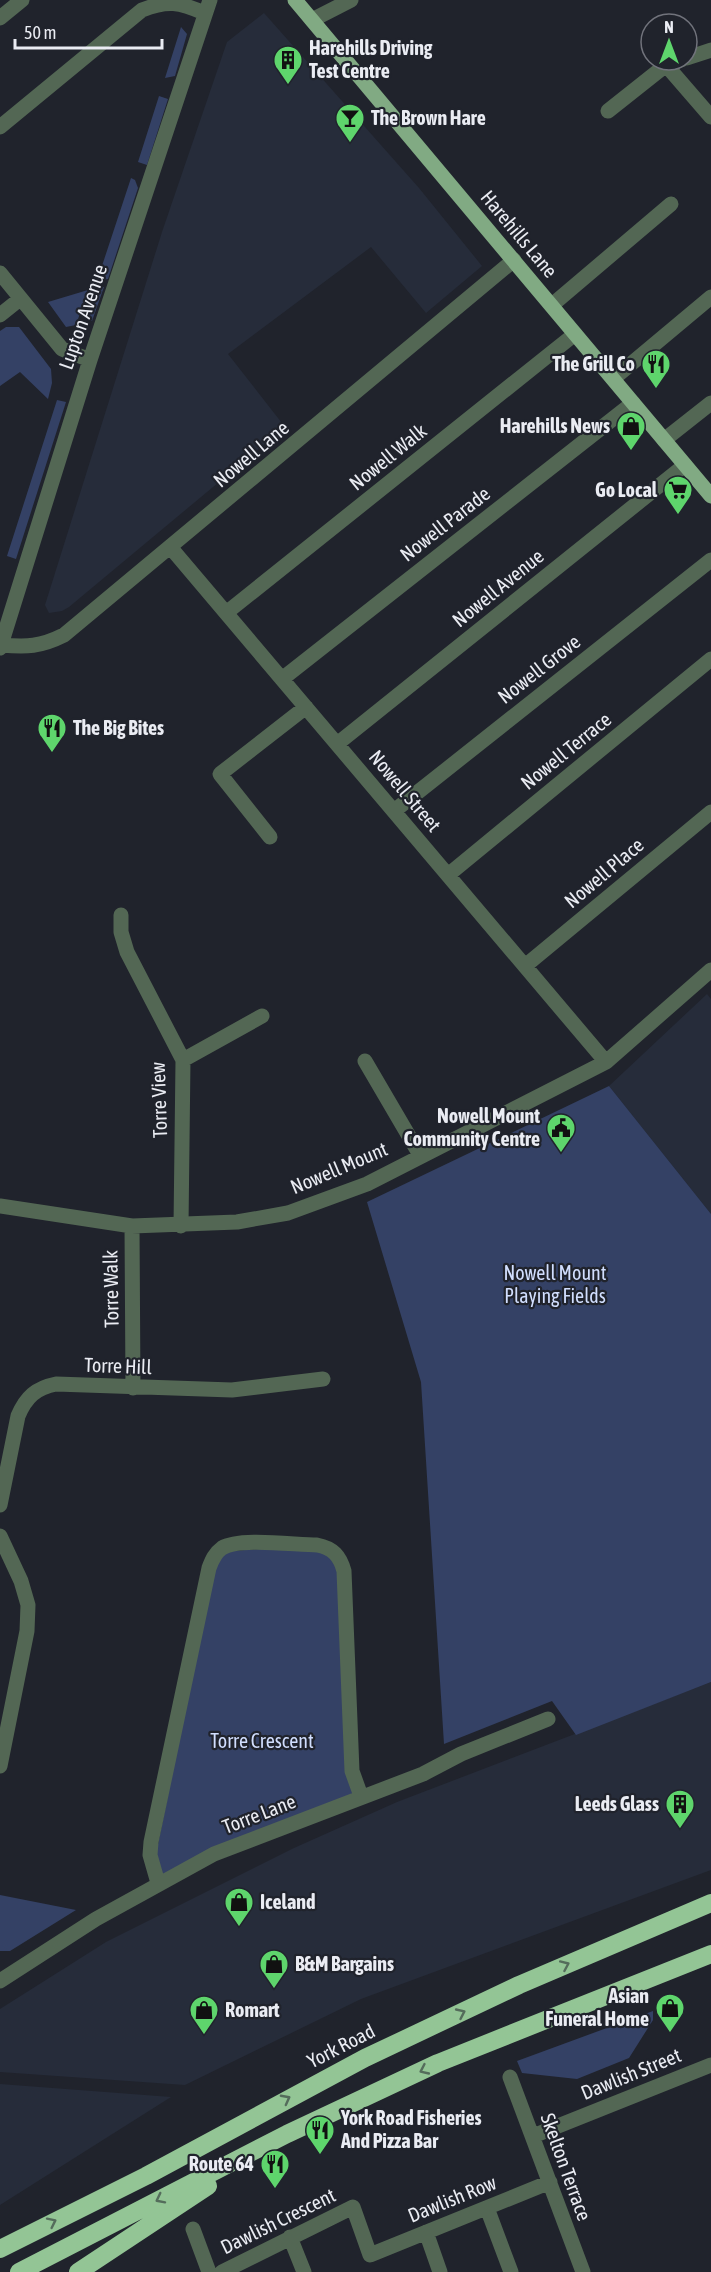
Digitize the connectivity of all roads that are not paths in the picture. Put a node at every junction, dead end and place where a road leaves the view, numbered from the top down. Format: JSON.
{"nodes":[{"id":1,"x":22,"y":0,"type":"edge"},
{"id":2,"x":295,"y":0,"type":"edge"},
{"id":3,"x":351,"y":0,"type":"edge"},
{"id":4,"x":207,"y":7,"type":"edge"},
{"id":5,"x":0,"y":18,"type":"edge"},
{"id":6,"x":312,"y":20,"type":"junction"},
{"id":7,"x":660,"y":72,"type":"edge"},
{"id":8,"x":680,"y":72,"type":"edge"},
{"id":9,"x":608,"y":111,"type":"dead end"},
{"id":10,"x":711,"y":117,"type":"edge"},
{"id":11,"x":0,"y":127,"type":"edge"},
{"id":12,"x":671,"y":204,"type":"dead end"},
{"id":13,"x":514,"y":260,"type":"junction"},
{"id":14,"x":0,"y":273,"type":"edge"},
{"id":15,"x":711,"y":297,"type":"edge"},
{"id":16,"x":20,"y":299,"type":"junction"},
{"id":17,"x":552,"y":305,"type":"junction"},
{"id":18,"x":0,"y":315,"type":"edge"},
{"id":19,"x":575,"y":334,"type":"junction"},
{"id":20,"x":90,"y":360,"type":"junction"},
{"id":21,"x":613,"y":379,"type":"junction"},
{"id":22,"x":633,"y":403,"type":"junction"},
{"id":23,"x":711,"y":403,"type":"edge"},
{"id":24,"x":664,"y":440,"type":"junction"},
{"id":25,"x":685,"y":465,"type":"junction"},
{"id":26,"x":711,"y":496,"type":"edge"},
{"id":27,"x":171,"y":548,"type":"junction"},
{"id":28,"x":711,"y":560,"type":"edge"},
{"id":29,"x":226,"y":613,"type":"junction"},
{"id":30,"x":1,"y":647,"type":"edge"},
{"id":31,"x":711,"y":659,"type":"edge"},
{"id":32,"x":282,"y":679,"type":"junction"},
{"id":33,"x":306,"y":707,"type":"junction"},
{"id":34,"x":337,"y":744,"type":"junction"},
{"id":35,"x":394,"y":811,"type":"junction"},
{"id":36,"x":711,"y":812,"type":"edge"},
{"id":37,"x":270,"y":837,"type":"dead end"},
{"id":38,"x":448,"y":875,"type":"junction"},
{"id":39,"x":121,"y":915,"type":"dead end"},
{"id":40,"x":525,"y":966,"type":"junction"},
{"id":41,"x":710,"y":974,"type":"edge"},
{"id":42,"x":262,"y":1016,"type":"dead end"},
{"id":43,"x":183,"y":1060,"type":"junction"},
{"id":44,"x":365,"y":1060,"type":"dead end"},
{"id":45,"x":606,"y":1062,"type":"junction"},
{"id":46,"x":420,"y":1155,"type":"junction"},
{"id":47,"x":0,"y":1206,"type":"edge"},
{"id":48,"x":132,"y":1226,"type":"junction"},
{"id":49,"x":180,"y":1226,"type":"junction"},
{"id":50,"x":322,"y":1380,"type":"dead end"},
{"id":51,"x":133,"y":1388,"type":"junction"},
{"id":52,"x":0,"y":1505,"type":"edge"},
{"id":53,"x":0,"y":1536,"type":"edge"},
{"id":54,"x":548,"y":1719,"type":"dead end"},
{"id":55,"x":0,"y":1766,"type":"edge"},
{"id":56,"x":361,"y":1796,"type":"junction"},
{"id":57,"x":158,"y":1883,"type":"junction"},
{"id":58,"x":711,"y":1903,"type":"edge"},
{"id":59,"x":711,"y":1954,"type":"edge"},
{"id":60,"x":0,"y":1981,"type":"edge"},
{"id":61,"x":711,"y":2065,"type":"edge"},
{"id":62,"x":510,"y":2078,"type":"dead end"},
{"id":63,"x":287,"y":2134,"type":"junction"},
{"id":64,"x":533,"y":2136,"type":"junction"},
{"id":65,"x":550,"y":2182,"type":"junction"},
{"id":66,"x":487,"y":2208,"type":"junction"},
{"id":67,"x":193,"y":2229,"type":"dead end"},
{"id":68,"x":426,"y":2232,"type":"junction"},
{"id":69,"x":290,"y":2237,"type":"junction"},
{"id":70,"x":0,"y":2249,"type":"edge"},
{"id":71,"x":370,"y":2255,"type":"joint"},
{"id":72,"x":19,"y":2272,"type":"edge"},
{"id":73,"x":78,"y":2272,"type":"edge"},
{"id":74,"x":210,"y":2272,"type":"edge"},
{"id":75,"x":222,"y":2272,"type":"edge"},
{"id":76,"x":304,"y":2272,"type":"edge"},
{"id":77,"x":440,"y":2272,"type":"edge"},
{"id":78,"x":511,"y":2272,"type":"edge"},
{"id":79,"x":583,"y":2272,"type":"edge"}],
"edges":[{"from":1,"to":5,"type":"street"},
{"from":2,"to":6,"type":"main road","name":"Harehills Lane"},
{"from":3,"to":6,"type":"street"},
{"from":4,"to":11,"type":"street"},
{"from":4,"to":20,"type":"street","name":"Lupton Avenue"},
{"from":6,"to":13,"type":"main road","name":"Harehills Lane"},
{"from":7,"to":9,"type":"street"},
{"from":8,"to":10,"type":"street"},
{"from":12,"to":17,"type":"street"},
{"from":13,"to":17,"type":"main road","name":"Harehills Lane"},
{"from":13,"to":27,"type":"street","name":"Nowell Lane"},
{"from":14,"to":16,"type":"street"},
{"from":15,"to":21,"type":"street"},
{"from":16,"to":18,"type":"street"},
{"from":16,"to":20,"type":"street"},
{"from":17,"to":19,"type":"main road","name":"Harehills Lane"},
{"from":19,"to":21,"type":"main road","name":"Harehills Lane"},
{"from":19,"to":29,"type":"street","name":"Nowell Walk"},
{"from":20,"to":30,"type":"street","name":"Lupton Avenue"},
{"from":21,"to":22,"type":"main road","name":"Harehills Lane"},
{"from":22,"to":24,"type":"main road","name":"Harehills Lane"},
{"from":22,"to":32,"type":"street","name":"Nowell Parade"},
{"from":23,"to":24,"type":"street"},
{"from":24,"to":25,"type":"main road","name":"Harehills Lane"},
{"from":25,"to":26,"type":"main road","name":"Harehills Lane"},
{"from":25,"to":34,"type":"street","name":"Nowell Avenue"},
{"from":27,"to":29,"type":"street","name":"Nowell Street"},
{"from":27,"to":30,"type":"street","name":"Nowell Lane"},
{"from":28,"to":35,"type":"street","name":"Nowell Grove"},
{"from":29,"to":32,"type":"street","name":"Nowell Street"},
{"from":31,"to":38,"type":"street","name":"Nowell Terrace"},
{"from":32,"to":33,"type":"street","name":"Nowell Street"},
{"from":33,"to":34,"type":"street","name":"Nowell Street"},
{"from":33,"to":37,"type":"street"},
{"from":34,"to":35,"type":"street","name":"Nowell Street"},
{"from":35,"to":38,"type":"street","name":"Nowell Street"},
{"from":36,"to":40,"type":"street","name":"Nowell Place"},
{"from":38,"to":40,"type":"street","name":"Nowell Street"},
{"from":39,"to":43,"type":"street","name":"Torre View"},
{"from":40,"to":45,"type":"street","name":"Nowell Street"},
{"from":41,"to":45,"type":"street","name":"Nowell Mount"},
{"from":42,"to":43,"type":"street"},
{"from":43,"to":49,"type":"street","name":"Torre View"},
{"from":44,"to":46,"type":"street"},
{"from":45,"to":46,"type":"street","name":"Nowell Mount"},
{"from":46,"to":49,"type":"street","name":"Nowell Mount"},
{"from":47,"to":48,"type":"street","name":"Nowell Mount"},
{"from":48,"to":49,"type":"street","name":"Nowell Mount"},
{"from":48,"to":51,"type":"street","name":"Torre Walk"},
{"from":50,"to":51,"type":"street","name":"Torre Hill"},
{"from":51,"to":52,"type":"street","name":"Torre Hill"},
{"from":53,"to":55,"type":"street"},
{"from":54,"to":56,"type":"street","name":"Torre Lane"},
{"from":56,"to":57,"type":"street","name":"Torre Lane"},
{"from":56,"to":57,"type":"street"},
{"from":57,"to":60,"type":"street","name":"Torre Lane"},
{"from":70,"to":58,"type":"highway","name":"York Road","one_way":true},
{"from":59,"to":63,"type":"highway","one_way":true},
{"from":61,"to":64,"type":"street","name":"Dawlish Street"},
{"from":62,"to":64,"type":"street","name":"Skelton Terrace"},
{"from":63,"to":72,"type":"highway","one_way":true},
{"from":63,"to":73,"type":"highway"},
{"from":64,"to":65,"type":"street","name":"Skelton Terrace"},
{"from":65,"to":66,"type":"street","name":"Dawlish Row"},
{"from":65,"to":79,"type":"street","name":"Skelton Terrace"},
{"from":66,"to":68,"type":"street","name":"Dawlish Row"},
{"from":66,"to":78,"type":"street"},
{"from":67,"to":74,"type":"street"},
{"from":68,"to":71,"type":"street","name":"Dawlish Row"},
{"from":68,"to":77,"type":"street"},
{"from":69,"to":71,"type":"street","name":"Dawlish Crescent"},
{"from":69,"to":75,"type":"street","name":"Dawlish Crescent"},
{"from":69,"to":76,"type":"street"}]}
